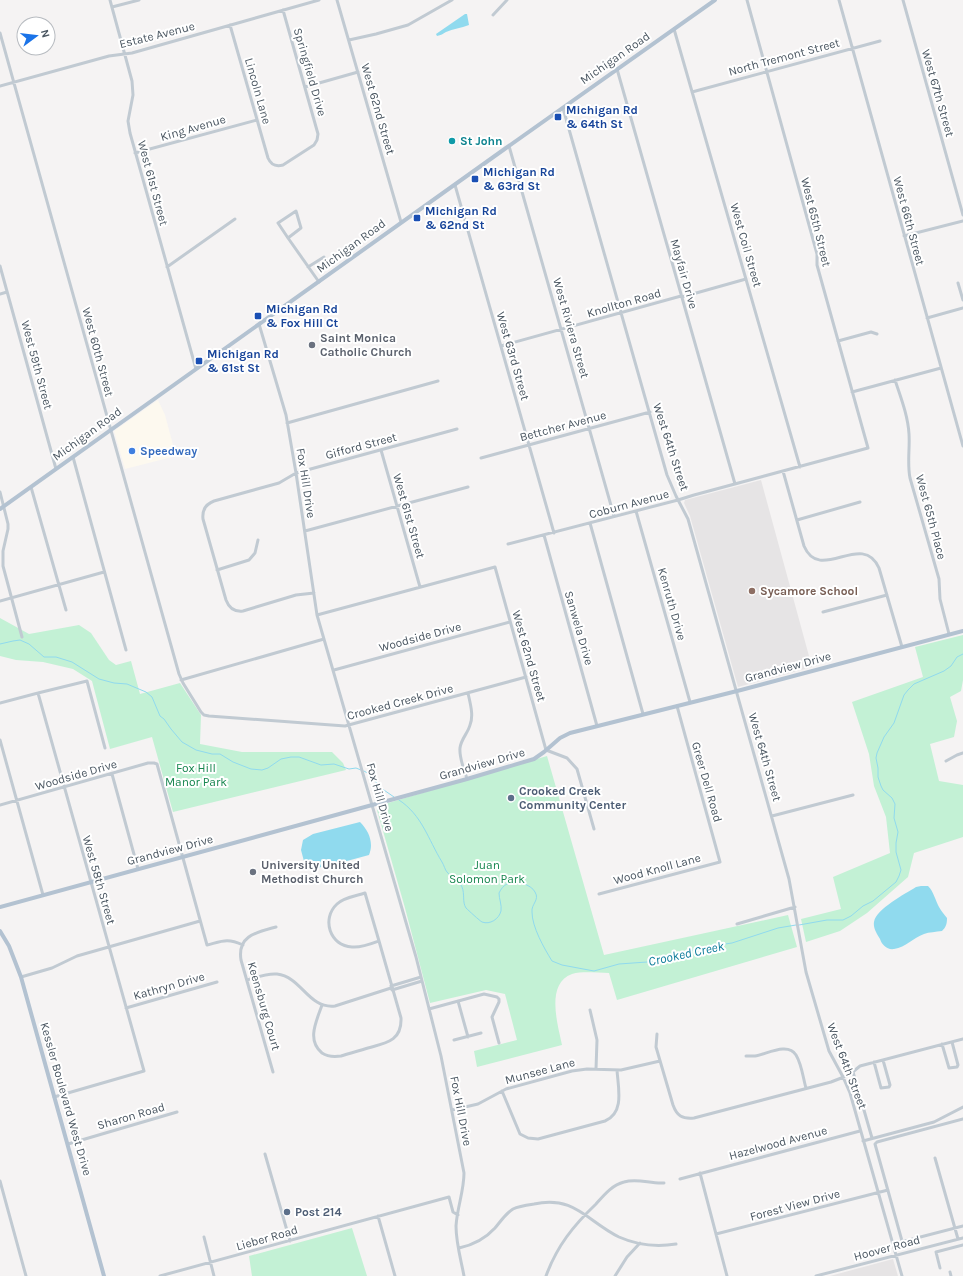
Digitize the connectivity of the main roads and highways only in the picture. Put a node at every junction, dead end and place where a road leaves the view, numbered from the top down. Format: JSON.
{"nodes":[{"id":1,"x":715,"y":0,"type":"edge"},
{"id":2,"x":2,"y":508,"type":"edge"},
{"id":3,"x":963,"y":631,"type":"edge"},
{"id":4,"x":0,"y":907,"type":"edge"},
{"id":5,"x":0,"y":931,"type":"edge"},
{"id":6,"x":104,"y":1276,"type":"edge"}],
"edges":[{"from":1,"to":2,"type":"main road","name":"Michigan Road"},
{"from":3,"to":4,"type":"main road","name":"Grandview Drive"},
{"from":5,"to":6,"type":"main road","name":"Kessler Boulevard West Drive"}]}
